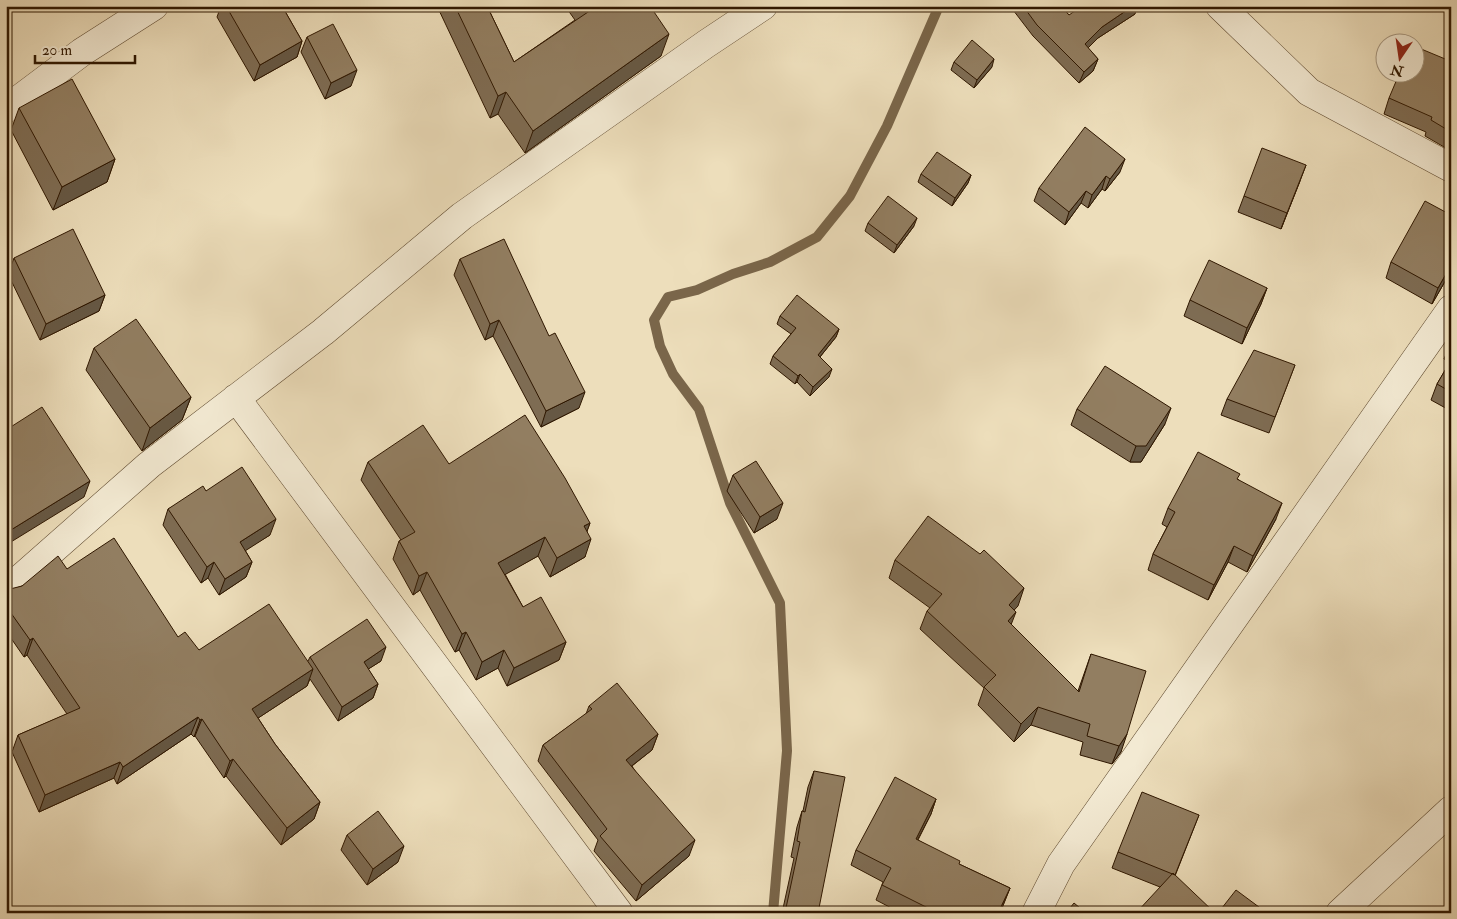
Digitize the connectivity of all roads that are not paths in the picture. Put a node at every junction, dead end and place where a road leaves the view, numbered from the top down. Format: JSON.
{"nodes":[{"id":1,"x":154,"y":6,"type":"edge"},
{"id":2,"x":763,"y":6,"type":"edge"},
{"id":3,"x":1220,"y":6,"type":"edge"},
{"id":4,"x":6,"y":109,"type":"edge"},
{"id":5,"x":1451,"y":168,"type":"edge"},
{"id":6,"x":1451,"y":309,"type":"edge"},
{"id":7,"x":236,"y":398,"type":"junction"},
{"id":8,"x":6,"y":591,"type":"edge"},
{"id":9,"x":1451,"y":810,"type":"edge"},
{"id":10,"x":619,"y":913,"type":"edge"},
{"id":11,"x":1036,"y":913,"type":"edge"},
{"id":12,"x":1340,"y":913,"type":"edge"}],
"edges":[{"from":1,"to":4,"type":"street"},
{"from":2,"to":7,"type":"street"},
{"from":3,"to":5,"type":"street"},
{"from":6,"to":11,"type":"street"},
{"from":7,"to":8,"type":"street"},
{"from":7,"to":10,"type":"street"},
{"from":9,"to":12,"type":"street"}]}
